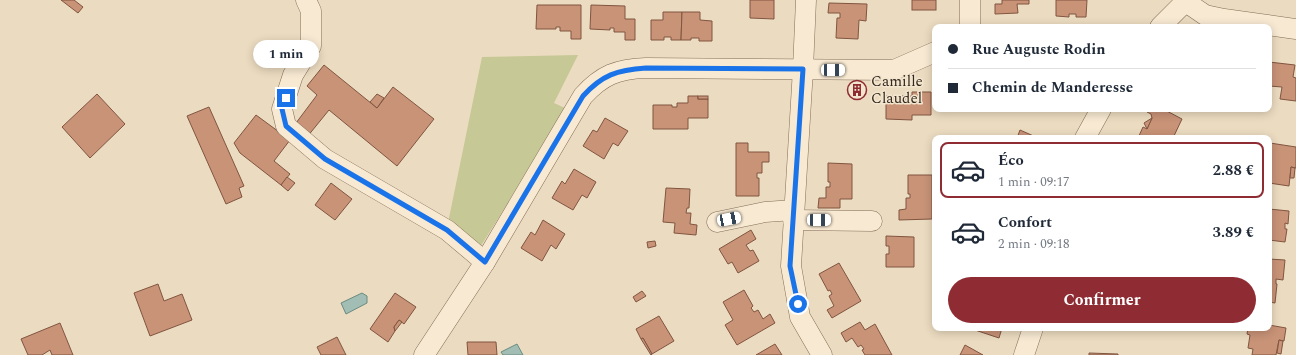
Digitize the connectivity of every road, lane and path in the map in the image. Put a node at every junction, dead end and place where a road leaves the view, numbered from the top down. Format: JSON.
{"nodes":[{"id":1,"x":306,"y":0,"type":"edge"},
{"id":2,"x":806,"y":0,"type":"edge"},
{"id":3,"x":970,"y":0,"type":"edge"},
{"id":4,"x":1186,"y":1,"type":"edge"},
{"id":5,"x":970,"y":24,"type":"edge"},
{"id":6,"x":1163,"y":24,"type":"edge"},
{"id":7,"x":1257,"y":24,"type":"edge"},
{"id":8,"x":1272,"y":26,"type":"edge"},
{"id":9,"x":1296,"y":30,"type":"edge"},
{"id":10,"x":932,"y":53,"type":"edge"},
{"id":11,"x":803,"y":69,"type":"junction"},
{"id":12,"x":1100,"y":112,"type":"edge"},
{"id":13,"x":1088,"y":135,"type":"edge"},
{"id":14,"x":794,"y":215,"type":"junction"},
{"id":15,"x":872,"y":221,"type":"dead end"},
{"id":16,"x":717,"y":222,"type":"dead end"},
{"id":17,"x":485,"y":262,"type":"junction"},
{"id":18,"x":1032,"y":331,"type":"edge"},
{"id":19,"x":424,"y":355,"type":"edge"},
{"id":20,"x":822,"y":355,"type":"edge"},
{"id":21,"x":1024,"y":355,"type":"edge"}],
"edges":[{"from":1,"to":17,"type":"street"},
{"from":2,"to":11,"type":"street"},
{"from":3,"to":5,"type":"street"},
{"from":4,"to":6,"type":"street"},
{"from":4,"to":7,"type":"street"},
{"from":8,"to":9,"type":"street"},
{"from":10,"to":11,"type":"street"},
{"from":11,"to":14,"type":"street"},
{"from":11,"to":17,"type":"street"},
{"from":12,"to":13,"type":"street"},
{"from":14,"to":15,"type":"street"},
{"from":14,"to":16,"type":"street"},
{"from":14,"to":20,"type":"street"},
{"from":17,"to":19,"type":"street"},
{"from":18,"to":21,"type":"street"}]}
